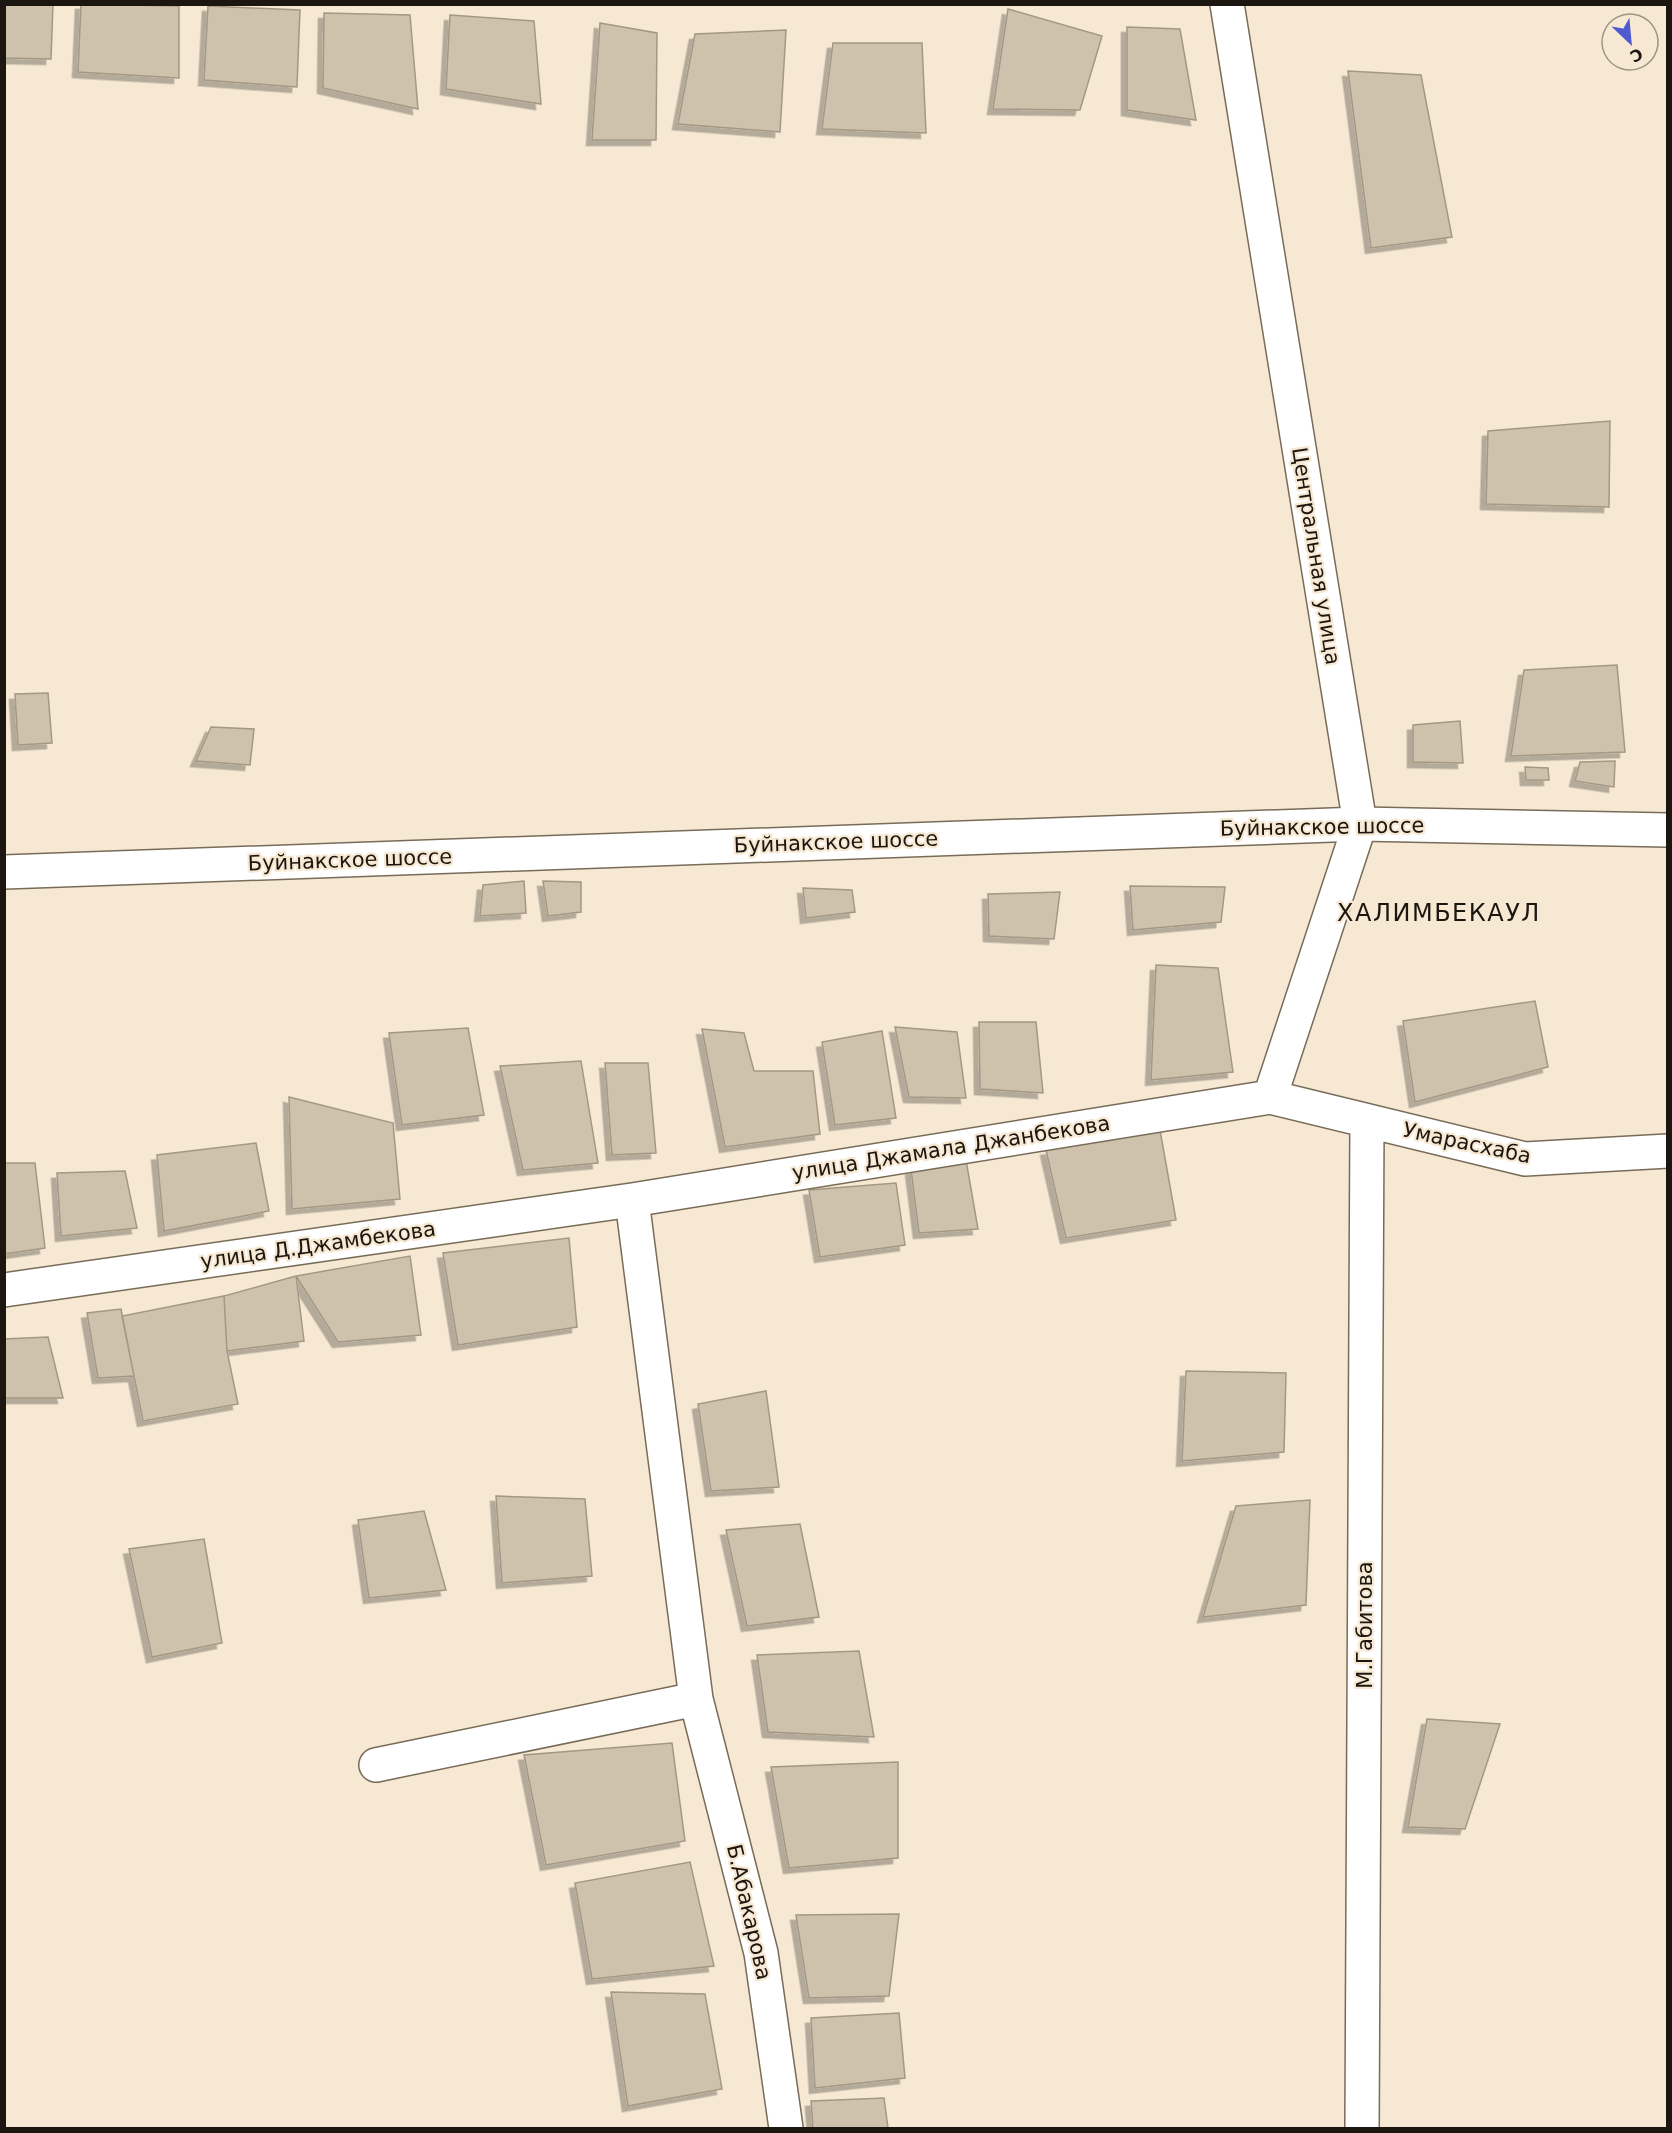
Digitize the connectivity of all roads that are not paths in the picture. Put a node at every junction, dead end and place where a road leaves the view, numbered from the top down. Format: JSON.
{"nodes":[{"id":1,"x":1227,"y":4,"type":"edge"},
{"id":2,"x":1360,"y":824,"type":"junction"},
{"id":3,"x":1668,"y":830,"type":"edge"},
{"id":4,"x":4,"y":872,"type":"edge"},
{"id":5,"x":1270,"y":1097,"type":"junction"},
{"id":6,"x":1367,"y":1121,"type":"junction"},
{"id":7,"x":1668,"y":1151,"type":"edge"},
{"id":8,"x":632,"y":1200,"type":"junction"},
{"id":9,"x":4,"y":1290,"type":"edge"},
{"id":10,"x":696,"y":1699,"type":"junction"},
{"id":11,"x":376,"y":1766,"type":"dead end"},
{"id":12,"x":786,"y":2128,"type":"edge"},
{"id":13,"x":1362,"y":2128,"type":"edge"}],
"edges":[{"from":1,"to":2,"type":"street","name":"Центральная улица"},
{"from":2,"to":3,"type":"street","name":"Буйнакское шоссе"},
{"from":2,"to":4,"type":"street","name":"Буйнакское шоссе"},
{"from":2,"to":5,"type":"street","name":"Центральная улица"},
{"from":5,"to":6,"type":"street","name":"Умарасхаба"},
{"from":5,"to":8,"type":"street","name":"улица Джамала Джанбекова"},
{"from":6,"to":7,"type":"street","name":"Умарасхаба"},
{"from":6,"to":13,"type":"street","name":"М.Габитова"},
{"from":8,"to":9,"type":"street","name":"улица Д.Джамбекова"},
{"from":8,"to":10,"type":"street","name":"Б.Абакарова"},
{"from":10,"to":11,"type":"street"},
{"from":10,"to":12,"type":"street","name":"Б.Абакарова"}]}
